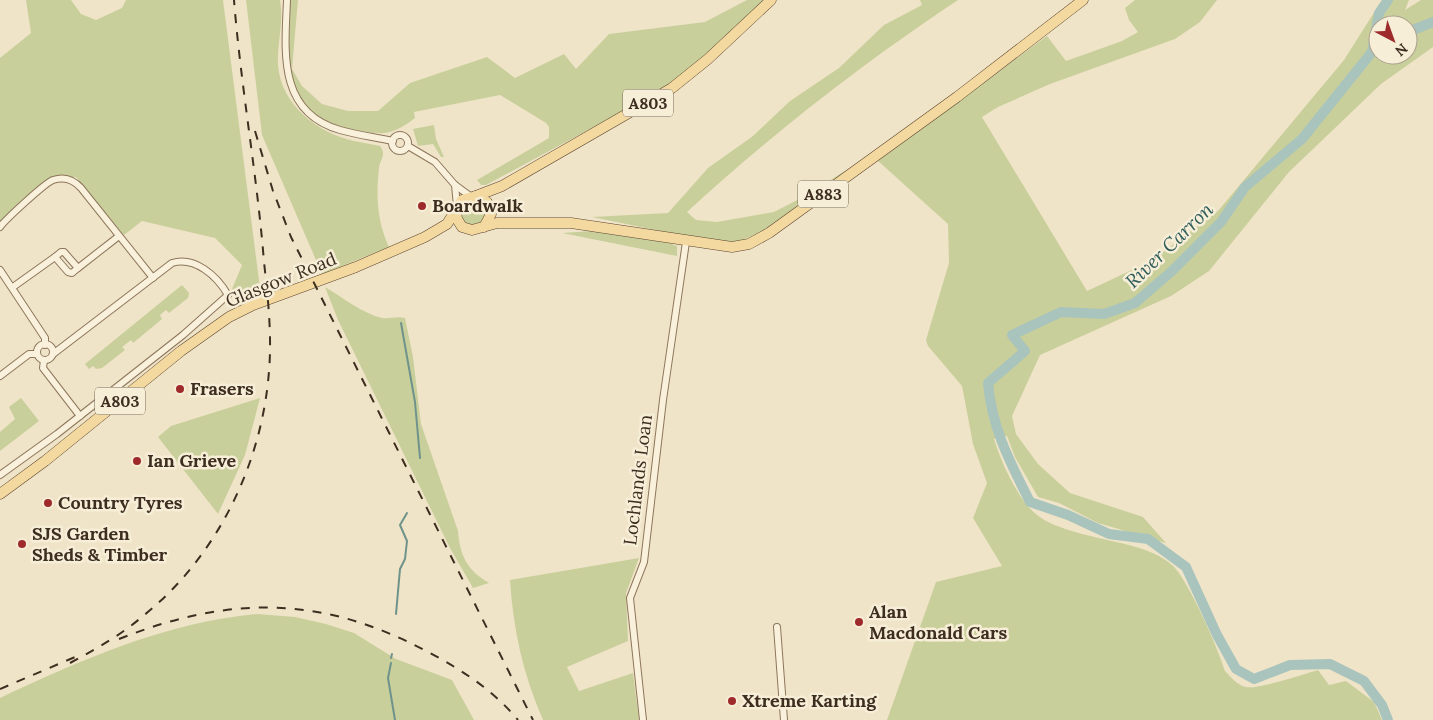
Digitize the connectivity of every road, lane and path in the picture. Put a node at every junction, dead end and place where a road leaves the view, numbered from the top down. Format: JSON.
{"nodes":[{"id":1,"x":286,"y":0,"type":"edge"},
{"id":2,"x":770,"y":0,"type":"edge"},
{"id":3,"x":1083,"y":0,"type":"edge"},
{"id":4,"x":393,"y":141,"type":"junction"},
{"id":5,"x":408,"y":146,"type":"junction"},
{"id":6,"x":508,"y":182,"type":"junction"},
{"id":7,"x":455,"y":185,"type":"junction"},
{"id":8,"x":473,"y":196,"type":"junction"},
{"id":9,"x":457,"y":209,"type":"junction"},
{"id":10,"x":490,"y":209,"type":"junction"},
{"id":11,"x":516,"y":224,"type":"junction"},
{"id":12,"x":0,"y":227,"type":"edge"},
{"id":13,"x":462,"y":227,"type":"junction"},
{"id":14,"x":484,"y":227,"type":"junction"},
{"id":15,"x":439,"y":229,"type":"junction"},
{"id":16,"x":119,"y":236,"type":"junction"},
{"id":17,"x":686,"y":242,"type":"junction"},
{"id":18,"x":54,"y":257,"type":"junction"},
{"id":19,"x":78,"y":268,"type":"junction"},
{"id":20,"x":0,"y":270,"type":"edge"},
{"id":21,"x":153,"y":278,"type":"junction"},
{"id":22,"x":13,"y":287,"type":"junction"},
{"id":23,"x":45,"y":345,"type":"junction"},
{"id":24,"x":37,"y":354,"type":"junction"},
{"id":25,"x":52,"y":354,"type":"junction"},
{"id":26,"x":44,"y":360,"type":"junction"},
{"id":27,"x":138,"y":370,"type":"junction"},
{"id":28,"x":0,"y":376,"type":"edge"},
{"id":29,"x":146,"y":380,"type":"junction"},
{"id":30,"x":80,"y":416,"type":"junction"},
{"id":31,"x":0,"y":475,"type":"edge"},
{"id":32,"x":0,"y":494,"type":"edge"},
{"id":33,"x":777,"y":626,"type":"dead end"},
{"id":34,"x":642,"y":720,"type":"edge"},
{"id":35,"x":784,"y":720,"type":"edge"}],
"edges":[{"from":1,"to":4,"type":"street"},
{"from":2,"to":6,"type":"main road","number":"A803"},
{"from":3,"to":17,"type":"main road","number":"A883"},
{"from":4,"to":5,"type":"street"},
{"from":4,"to":5,"type":"street"},
{"from":5,"to":7,"type":"street"},
{"from":6,"to":8,"type":"main road","number":"A803"},
{"from":6,"to":10,"type":"main road","number":"A803"},
{"from":7,"to":8,"type":"street"},
{"from":7,"to":9,"type":"street"},
{"from":8,"to":9,"type":"main road"},
{"from":8,"to":10,"type":"main road"},
{"from":9,"to":13,"type":"main road"},
{"from":9,"to":15,"type":"main road","number":"A803"},
{"from":10,"to":11,"type":"main road"},
{"from":10,"to":14,"type":"main road"},
{"from":11,"to":14,"type":"main road"},
{"from":11,"to":17,"type":"main road","number":"A883"},
{"from":12,"to":16,"type":"street"},
{"from":13,"to":14,"type":"main road"},
{"from":13,"to":15,"type":"main road","number":"A803"},
{"from":15,"to":29,"type":"main road","name":"Glasgow Road","number":"A803"},
{"from":16,"to":19,"type":"street"},
{"from":16,"to":21,"type":"street"},
{"from":17,"to":34,"type":"street","name":"Lochlands Loan"},
{"from":18,"to":19,"type":"street"},
{"from":18,"to":19,"type":"street"},
{"from":18,"to":22,"type":"street"},
{"from":20,"to":22,"type":"street"},
{"from":21,"to":25,"type":"street"},
{"from":21,"to":27,"type":"street","name":"Glasgow Road"},
{"from":22,"to":23,"type":"street"},
{"from":23,"to":24,"type":"street"},
{"from":23,"to":25,"type":"street"},
{"from":24,"to":26,"type":"street"},
{"from":24,"to":28,"type":"street"},
{"from":25,"to":26,"type":"street"},
{"from":26,"to":30,"type":"street"},
{"from":27,"to":29,"type":"street"},
{"from":27,"to":30,"type":"street","name":"Glasgow Road"},
{"from":29,"to":32,"type":"main road","name":"Glasgow Road","number":"A803"},
{"from":30,"to":31,"type":"street","name":"Glasgow Road"},
{"from":33,"to":35,"type":"street"}]}
